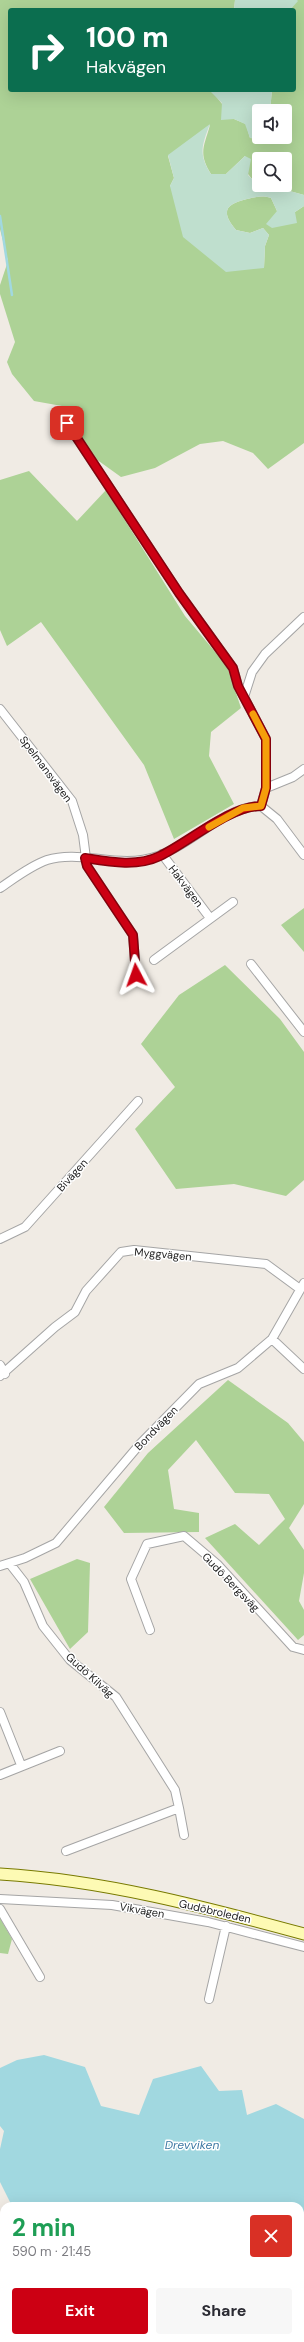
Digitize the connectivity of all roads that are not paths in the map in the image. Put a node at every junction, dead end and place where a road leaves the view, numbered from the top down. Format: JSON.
{"nodes":[{"id":1,"x":59,"y":411,"type":"dead end"},
{"id":2,"x":304,"y":617,"type":"edge"},
{"id":3,"x":244,"y":697,"type":"junction"},
{"id":4,"x":0,"y":709,"type":"edge"},
{"id":5,"x":304,"y":769,"type":"edge"},
{"id":6,"x":266,"y":788,"type":"junction"},
{"id":7,"x":261,"y":806,"type":"junction"},
{"id":8,"x":162,"y":854,"type":"junction"},
{"id":9,"x":304,"y":855,"type":"edge"},
{"id":10,"x":85,"y":858,"type":"junction"},
{"id":11,"x":0,"y":888,"type":"edge"},
{"id":12,"x":233,"y":902,"type":"dead end"},
{"id":13,"x":210,"y":918,"type":"junction"},
{"id":14,"x":154,"y":960,"type":"dead end"},
{"id":15,"x":252,"y":964,"type":"dead end"},
{"id":16,"x":136,"y":975,"type":"dead end"},
{"id":17,"x":304,"y":1032,"type":"edge"},
{"id":18,"x":138,"y":1101,"type":"dead end"},
{"id":19,"x":0,"y":1239,"type":"edge"},
{"id":20,"x":302,"y":1286,"type":"edge"},
{"id":21,"x":272,"y":1339,"type":"junction"},
{"id":22,"x":0,"y":1365,"type":"edge"},
{"id":23,"x":304,"y":1368,"type":"edge"},
{"id":24,"x":2,"y":1375,"type":"edge"},
{"id":25,"x":10,"y":1564,"type":"junction"},
{"id":26,"x":0,"y":1566,"type":"edge"},
{"id":27,"x":150,"y":1630,"type":"dead end"},
{"id":28,"x":304,"y":1650,"type":"edge"},
{"id":29,"x":0,"y":1712,"type":"edge"},
{"id":30,"x":60,"y":1750,"type":"dead end"},
{"id":31,"x":21,"y":1765,"type":"junction"},
{"id":32,"x":0,"y":1775,"type":"edge"},
{"id":33,"x":179,"y":1808,"type":"junction"},
{"id":34,"x":184,"y":1835,"type":"dead end"},
{"id":35,"x":66,"y":1851,"type":"dead end"},
{"id":36,"x":0,"y":1874,"type":"edge"},
{"id":37,"x":0,"y":1881,"type":"edge"},
{"id":38,"x":125,"y":1891,"type":"junction"},
{"id":39,"x":0,"y":1899,"type":"edge"},
{"id":40,"x":0,"y":1909,"type":"edge"},
{"id":41,"x":226,"y":1926,"type":"junction"},
{"id":42,"x":304,"y":1934,"type":"edge"},
{"id":43,"x":304,"y":1947,"type":"edge"},
{"id":44,"x":40,"y":1977,"type":"dead end"},
{"id":45,"x":210,"y":1999,"type":"dead end"}],
"edges":[{"from":1,"to":3,"type":"street"},
{"from":2,"to":3,"type":"street"},
{"from":3,"to":6,"type":"street"},
{"from":4,"to":10,"type":"street","name":"Spelmansvägen"},
{"from":5,"to":6,"type":"street"},
{"from":6,"to":7,"type":"street"},
{"from":7,"to":8,"type":"street","name":"Hakvägen"},
{"from":7,"to":9,"type":"street"},
{"from":8,"to":10,"type":"street","name":"Hakvägen"},
{"from":8,"to":13,"type":"street","name":"Hakvägen"},
{"from":10,"to":11,"type":"street","name":"Hakvägen"},
{"from":10,"to":16,"type":"street"},
{"from":12,"to":13,"type":"street","name":"Hakvägen"},
{"from":13,"to":14,"type":"street","name":"Hakvägen"},
{"from":15,"to":17,"type":"street"},
{"from":18,"to":19,"type":"street","name":"Bivägen"},
{"from":20,"to":21,"type":"street","name":"Bondvägen"},
{"from":20,"to":24,"type":"street","name":"Myggvägen"},
{"from":21,"to":23,"type":"street"},
{"from":21,"to":25,"type":"street","name":"Bondvägen"},
{"from":22,"to":24,"type":"street"},
{"from":25,"to":26,"type":"street","name":"Bondvägen"},
{"from":25,"to":33,"type":"street","name":"Gudö Kilväg"},
{"from":27,"to":28,"type":"street","name":"Gudö Bergsväg"},
{"from":29,"to":31,"type":"street"},
{"from":30,"to":31,"type":"street"},
{"from":31,"to":32,"type":"street"},
{"from":33,"to":34,"type":"street","name":"Gudö Kilväg"},
{"from":33,"to":35,"type":"street"},
{"from":36,"to":38,"type":"main road","name":"Gudöbroleden"},
{"from":37,"to":38,"type":"main road","name":"Gudöbroleden"},
{"from":38,"to":42,"type":"main road","name":"Gudöbroleden"},
{"from":39,"to":41,"type":"street","name":"Vikvägen"},
{"from":40,"to":44,"type":"street"},
{"from":41,"to":43,"type":"street","name":"Vikvägen"},
{"from":41,"to":45,"type":"street"}]}
